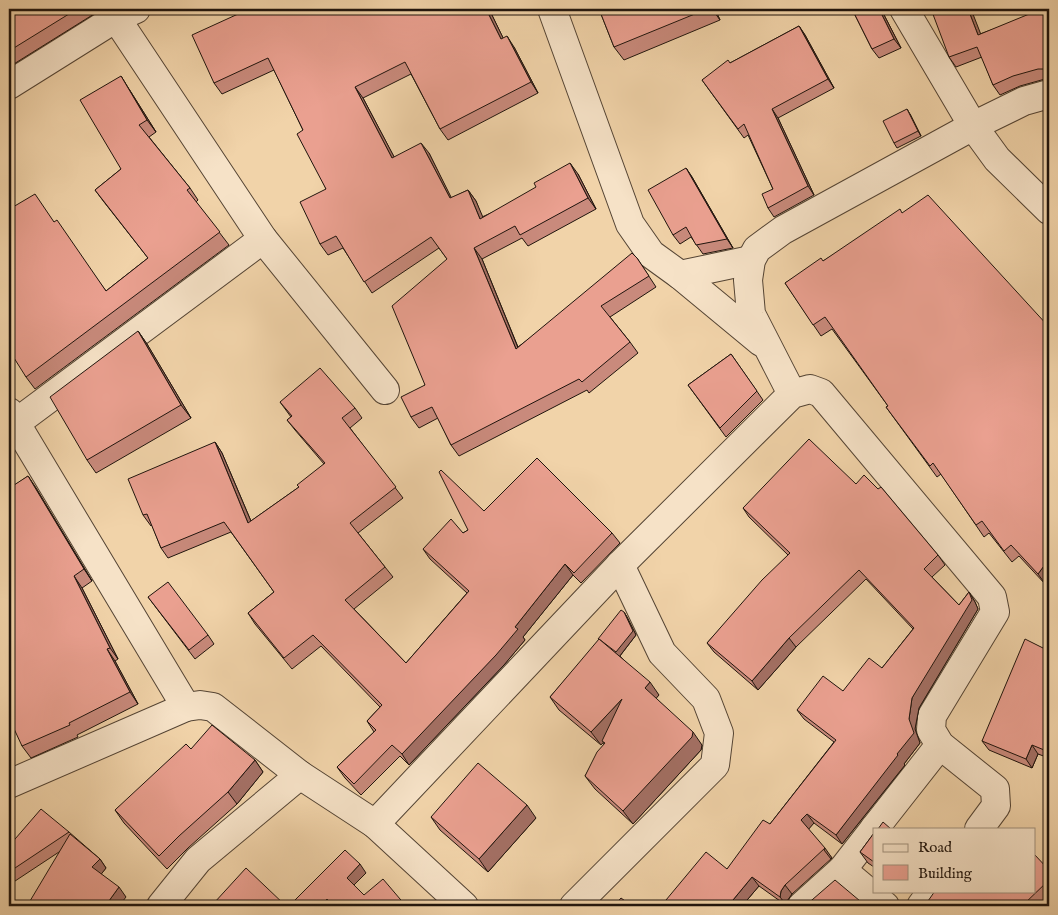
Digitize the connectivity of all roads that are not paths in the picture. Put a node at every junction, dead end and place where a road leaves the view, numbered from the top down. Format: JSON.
{"nodes":[{"id":1,"x":552,"y":9,"type":"edge"},
{"id":2,"x":904,"y":9,"type":"edge"},
{"id":3,"x":126,"y":14,"type":"edge"},
{"id":4,"x":9,"y":85,"type":"edge"},
{"id":5,"x":1049,"y":94,"type":"edge"},
{"id":6,"x":973,"y":126,"type":"junction"},
{"id":7,"x":1049,"y":210,"type":"edge"},
{"id":8,"x":263,"y":239,"type":"junction"},
{"id":9,"x":751,"y":260,"type":"junction"},
{"id":10,"x":680,"y":275,"type":"junction"},
{"id":11,"x":768,"y":347,"type":"junction"},
{"id":12,"x":385,"y":390,"type":"dead end"},
{"id":13,"x":792,"y":394,"type":"junction"},
{"id":14,"x":11,"y":421,"type":"edge"},
{"id":15,"x":620,"y":566,"type":"junction"},
{"id":16,"x":186,"y":707,"type":"junction"},
{"id":17,"x":940,"y":745,"type":"junction"},
{"id":18,"x":300,"y":775,"type":"junction"},
{"id":19,"x":9,"y":784,"type":"edge"},
{"id":20,"x":375,"y":824,"type":"junction"},
{"id":21,"x":875,"y":828,"type":"edge"},
{"id":22,"x":980,"y":828,"type":"edge"},
{"id":23,"x":873,"y":830,"type":"edge"},
{"id":24,"x":842,"y":870,"type":"junction"},
{"id":25,"x":931,"y":892,"type":"edge"},
{"id":26,"x":161,"y":906,"type":"edge"},
{"id":27,"x":464,"y":906,"type":"edge"},
{"id":28,"x":574,"y":906,"type":"edge"},
{"id":29,"x":802,"y":906,"type":"edge"},
{"id":30,"x":885,"y":906,"type":"edge"},
{"id":31,"x":921,"y":906,"type":"edge"}],
"edges":[{"from":1,"to":10,"type":"street"},
{"from":2,"to":6,"type":"street"},
{"from":3,"to":4,"type":"street"},
{"from":3,"to":8,"type":"street"},
{"from":5,"to":6,"type":"street"},
{"from":6,"to":7,"type":"street"},
{"from":6,"to":9,"type":"street"},
{"from":8,"to":12,"type":"street"},
{"from":8,"to":14,"type":"street"},
{"from":9,"to":10,"type":"street"},
{"from":9,"to":11,"type":"street"},
{"from":10,"to":11,"type":"street"},
{"from":11,"to":13,"type":"street"},
{"from":13,"to":15,"type":"street"},
{"from":13,"to":17,"type":"street"},
{"from":14,"to":16,"type":"street"},
{"from":15,"to":20,"type":"street"},
{"from":15,"to":28,"type":"street"},
{"from":16,"to":18,"type":"street"},
{"from":16,"to":19,"type":"street"},
{"from":17,"to":21,"type":"street"},
{"from":17,"to":22,"type":"street"},
{"from":18,"to":20,"type":"street"},
{"from":18,"to":26,"type":"street"},
{"from":20,"to":27,"type":"street"},
{"from":23,"to":24,"type":"street"},
{"from":24,"to":29,"type":"street"},
{"from":24,"to":30,"type":"street"},
{"from":25,"to":31,"type":"street"}]}
